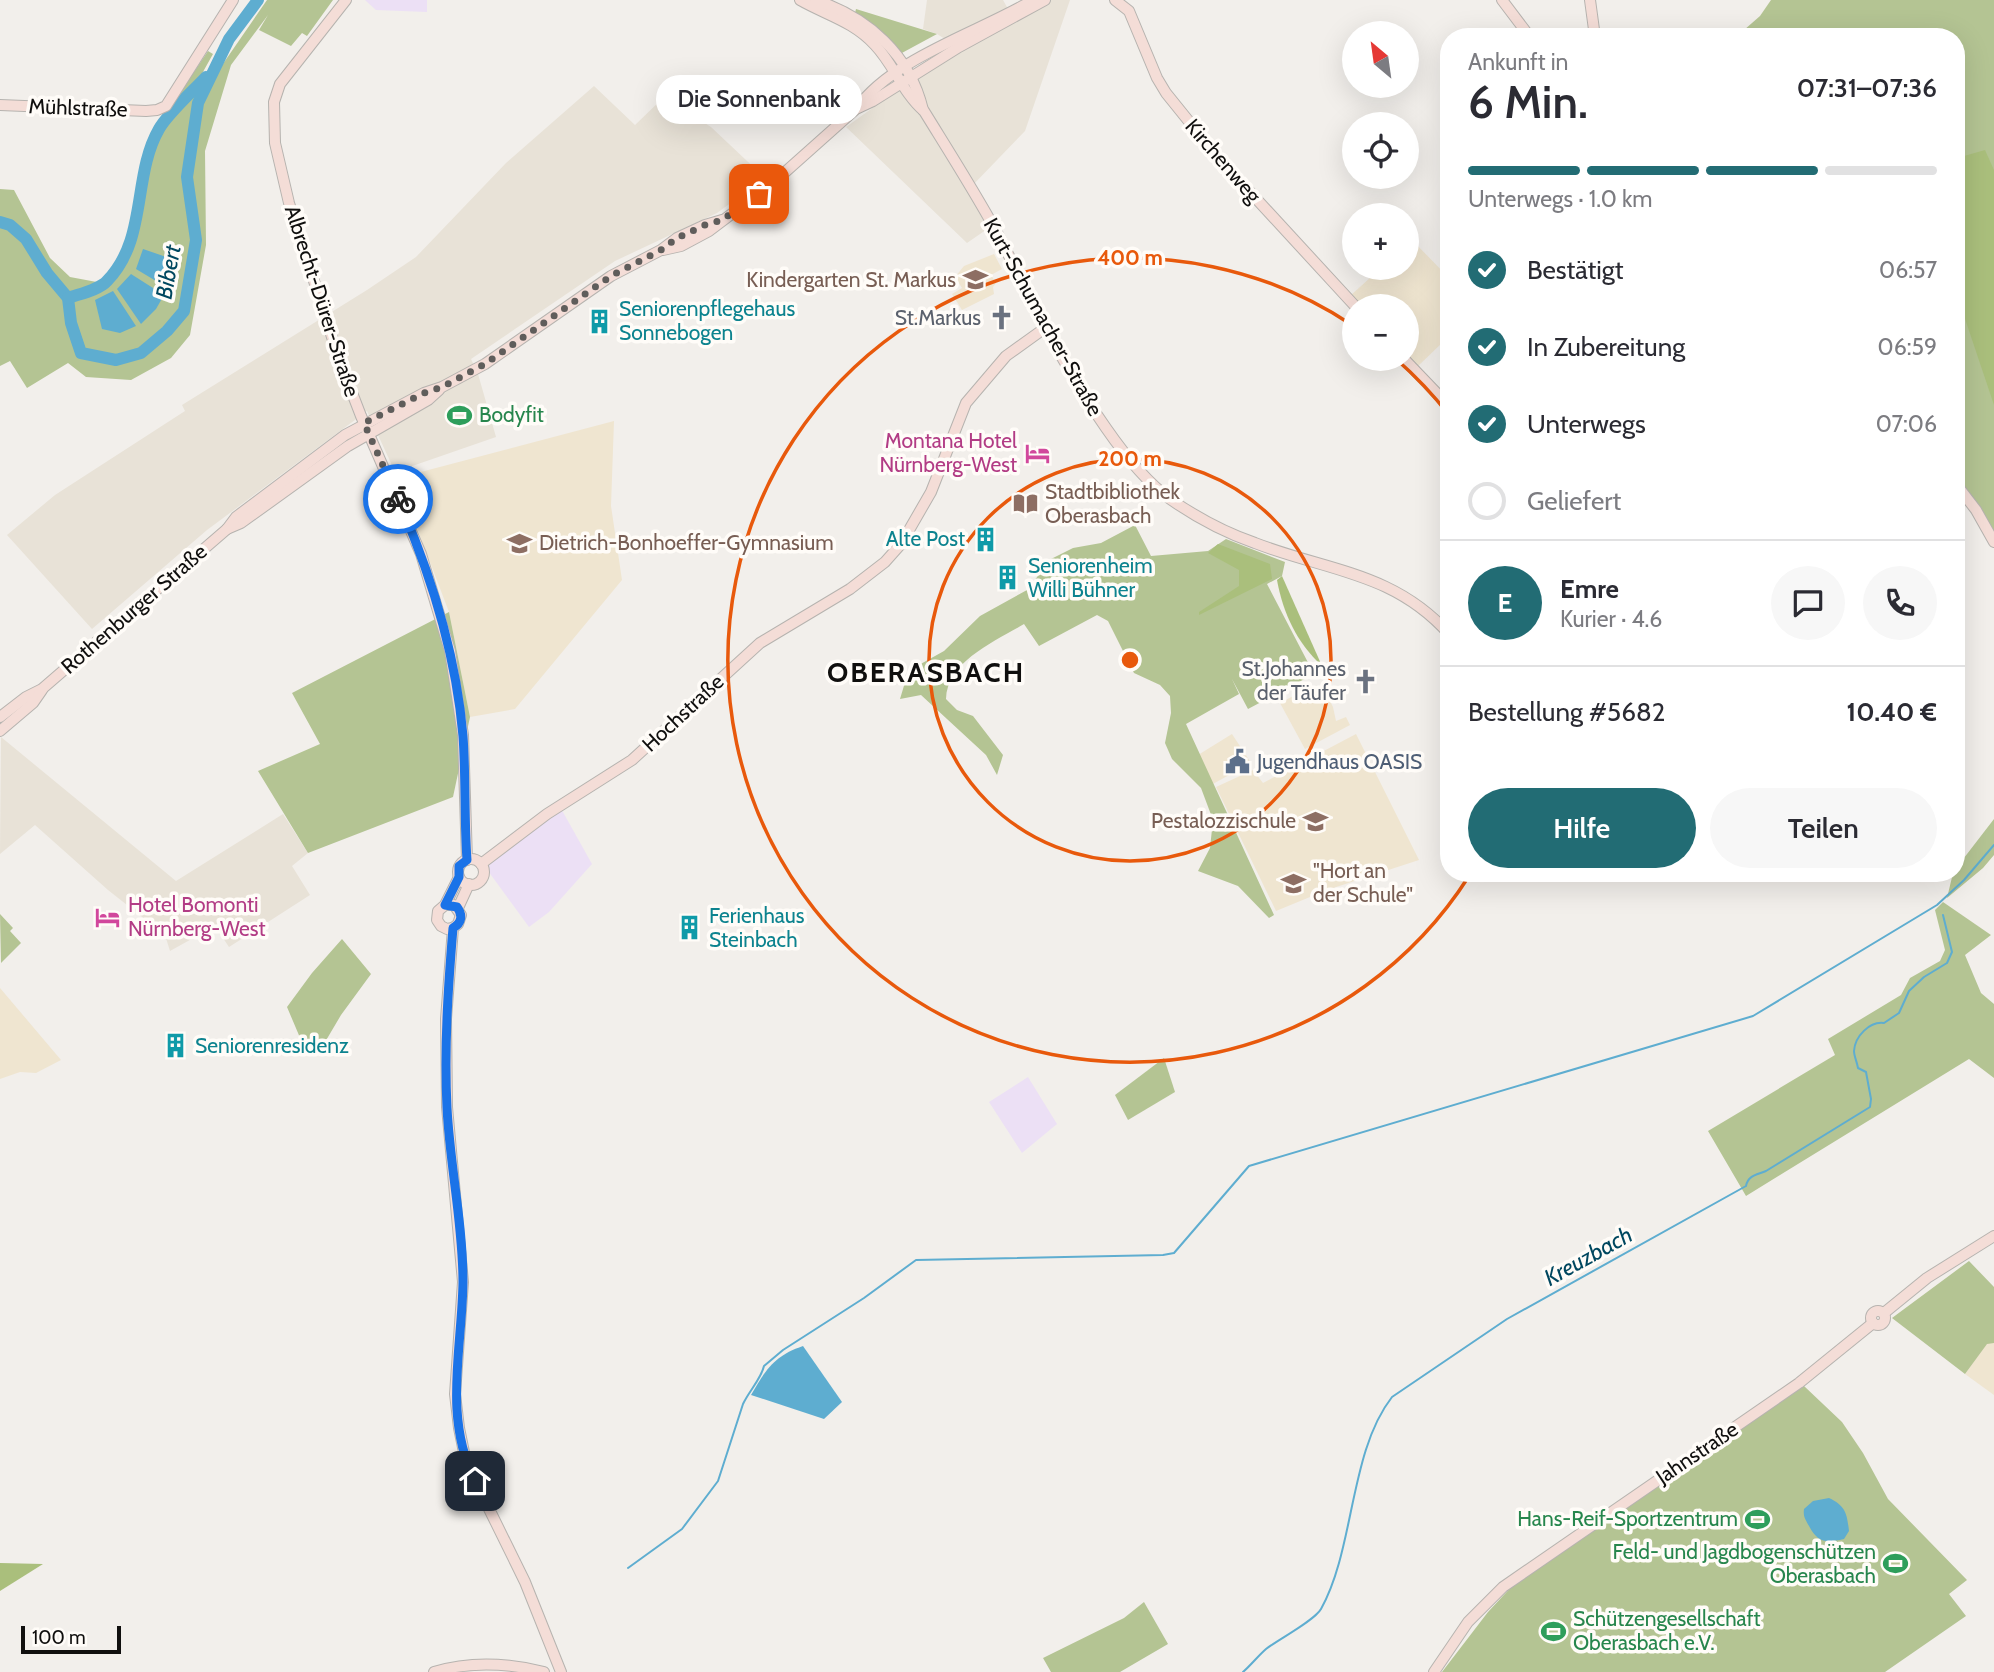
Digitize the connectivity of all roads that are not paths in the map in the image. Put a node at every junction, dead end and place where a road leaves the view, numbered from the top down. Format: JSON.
{"nodes":[{"id":1,"x":233,"y":0,"type":"edge"},
{"id":2,"x":346,"y":0,"type":"edge"},
{"id":3,"x":800,"y":0,"type":"edge"},
{"id":4,"x":815,"y":0,"type":"edge"},
{"id":5,"x":1033,"y":0,"type":"edge"},
{"id":6,"x":1045,"y":0,"type":"edge"},
{"id":7,"x":1115,"y":0,"type":"edge"},
{"id":8,"x":1502,"y":0,"type":"edge"},
{"id":9,"x":1590,"y":0,"type":"edge"},
{"id":10,"x":1523,"y":28,"type":"edge"},
{"id":11,"x":1594,"y":28,"type":"edge"},
{"id":12,"x":903,"y":76,"type":"junction"},
{"id":13,"x":0,"y":106,"type":"edge"},
{"id":14,"x":1344,"y":294,"type":"edge"},
{"id":15,"x":1045,"y":328,"type":"junction"},
{"id":16,"x":1415,"y":371,"type":"edge"},
{"id":17,"x":1440,"y":397,"type":"edge"},
{"id":18,"x":367,"y":428,"type":"junction"},
{"id":19,"x":1965,"y":498,"type":"edge"},
{"id":20,"x":1994,"y":542,"type":"edge"},
{"id":21,"x":1440,"y":625,"type":"edge"},
{"id":22,"x":42,"y":689,"type":"junction"},
{"id":23,"x":0,"y":717,"type":"edge"},
{"id":24,"x":0,"y":731,"type":"edge"},
{"id":25,"x":467,"y":860,"type":"junction"},
{"id":26,"x":481,"y":864,"type":"junction"},
{"id":27,"x":459,"y":877,"type":"junction"},
{"id":28,"x":469,"y":884,"type":"junction"},
{"id":29,"x":445,"y":905,"type":"junction"},
{"id":30,"x":458,"y":908,"type":"junction"},
{"id":31,"x":453,"y":928,"type":"junction"},
{"id":32,"x":1994,"y":1236,"type":"edge"},
{"id":33,"x":498,"y":1669,"type":"edge"},
{"id":34,"x":434,"y":1672,"type":"edge"},
{"id":35,"x":544,"y":1672,"type":"edge"},
{"id":36,"x":561,"y":1672,"type":"edge"},
{"id":37,"x":1434,"y":1672,"type":"edge"}],
"edges":[{"from":1,"to":13,"type":"street","name":"Mühlstraße"},
{"from":2,"to":18,"type":"street","name":"Albrecht-Dürer-Straße"},
{"from":3,"to":12,"type":"street"},
{"from":4,"to":12,"type":"street"},
{"from":5,"to":12,"type":"street","name":"Rothenburger Straße"},
{"from":6,"to":12,"type":"street","name":"Rothenburger Straße"},
{"from":7,"to":14,"type":"street","name":"Kirchenweg"},
{"from":8,"to":10,"type":"street"},
{"from":9,"to":11,"type":"street"},
{"from":12,"to":15,"type":"street","name":"Kurt-Schumacher-Straße"},
{"from":12,"to":18,"type":"street","name":"Rothenburger Straße"},
{"from":15,"to":21,"type":"street","name":"Kurt-Schumacher-Straße"},
{"from":15,"to":26,"type":"street","name":"Hochstraße"},
{"from":16,"to":17,"type":"street"},
{"from":18,"to":22,"type":"street","name":"Rothenburger Straße"},
{"from":18,"to":25,"type":"street","name":"Albrecht-Dürer-Straße"},
{"from":19,"to":20,"type":"street"},
{"from":22,"to":23,"type":"street","name":"Rothenburger Straße"},
{"from":22,"to":24,"type":"street","name":"Rothenburger Straße"},
{"from":25,"to":26,"type":"street"},
{"from":25,"to":27,"type":"street","name":"Albrecht-Dürer-Straße"},
{"from":26,"to":28,"type":"street"},
{"from":27,"to":28,"type":"street"},
{"from":27,"to":29,"type":"street","name":"Albrecht-Dürer-Straße"},
{"from":28,"to":30,"type":"street"},
{"from":29,"to":30,"type":"street"},
{"from":29,"to":31,"type":"street"},
{"from":30,"to":31,"type":"street"},
{"from":31,"to":36,"type":"street"},
{"from":32,"to":37,"type":"street","name":"Jahnstraße"},
{"from":33,"to":34,"type":"street"},
{"from":33,"to":35,"type":"street"}]}
